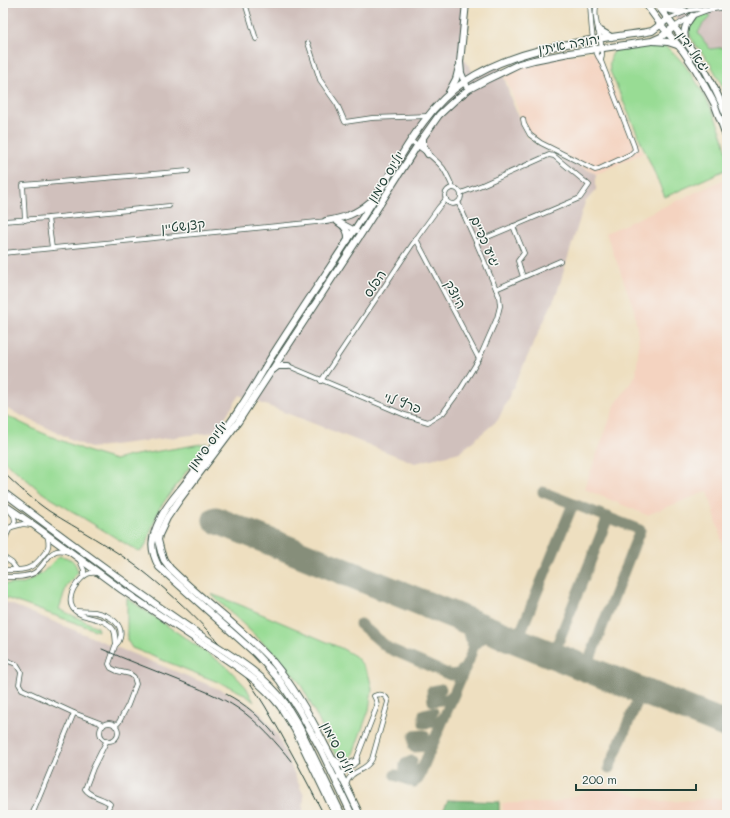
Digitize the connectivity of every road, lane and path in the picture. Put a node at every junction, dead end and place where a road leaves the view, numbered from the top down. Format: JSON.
{"nodes":[{"id":1,"x":245,"y":3,"type":"edge"},
{"id":2,"x":466,"y":3,"type":"edge"},
{"id":3,"x":590,"y":3,"type":"edge"},
{"id":4,"x":597,"y":3,"type":"edge"},
{"id":5,"x":645,"y":3,"type":"edge"},
{"id":6,"x":711,"y":3,"type":"edge"},
{"id":7,"x":657,"y":4,"type":"edge"},
{"id":8,"x":727,"y":7,"type":"edge"},
{"id":9,"x":710,"y":9,"type":"junction"},
{"id":10,"x":650,"y":10,"type":"junction"},
{"id":11,"x":685,"y":12,"type":"junction"},
{"id":12,"x":692,"y":16,"type":"junction"},
{"id":13,"x":668,"y":19,"type":"junction"},
{"id":14,"x":661,"y":25,"type":"junction"},
{"id":15,"x":674,"y":27,"type":"junction"},
{"id":16,"x":599,"y":30,"type":"junction"},
{"id":17,"x":647,"y":32,"type":"junction"},
{"id":18,"x":667,"y":32,"type":"junction"},
{"id":19,"x":612,"y":37,"type":"junction"},
{"id":20,"x":597,"y":39,"type":"junction"},
{"id":21,"x":256,"y":40,"type":"dead end"},
{"id":22,"x":685,"y":40,"type":"junction"},
{"id":23,"x":652,"y":41,"type":"junction"},
{"id":24,"x":308,"y":43,"type":"dead end"},
{"id":25,"x":677,"y":45,"type":"junction"},
{"id":26,"x":598,"y":48,"type":"junction"},
{"id":27,"x":460,"y":65,"type":"junction"},
{"id":28,"x":481,"y":72,"type":"junction"},
{"id":29,"x":464,"y":82,"type":"junction"},
{"id":30,"x":469,"y":89,"type":"junction"},
{"id":31,"x":444,"y":98,"type":"junction"},
{"id":32,"x":428,"y":116,"type":"junction"},
{"id":33,"x":727,"y":117,"type":"edge"},
{"id":34,"x":523,"y":119,"type":"dead end"},
{"id":35,"x":423,"y":136,"type":"junction"},
{"id":36,"x":727,"y":138,"type":"edge"},
{"id":37,"x":411,"y":141,"type":"junction"},
{"id":38,"x":417,"y":146,"type":"junction"},
{"id":39,"x":428,"y":154,"type":"junction"},
{"id":40,"x":188,"y":171,"type":"dead end"},
{"id":41,"x":453,"y":188,"type":"junction"},
{"id":42,"x":461,"y":193,"type":"junction"},
{"id":43,"x":376,"y":197,"type":"junction"},
{"id":44,"x":446,"y":199,"type":"junction"},
{"id":45,"x":458,"y":202,"type":"junction"},
{"id":46,"x":169,"y":206,"type":"dead end"},
{"id":47,"x":48,"y":218,"type":"junction"},
{"id":48,"x":25,"y":220,"type":"junction"},
{"id":49,"x":3,"y":221,"type":"edge"},
{"id":50,"x":326,"y":221,"type":"junction"},
{"id":51,"x":338,"y":222,"type":"junction"},
{"id":52,"x":513,"y":226,"type":"junction"},
{"id":53,"x":355,"y":229,"type":"junction"},
{"id":54,"x":361,"y":234,"type":"junction"},
{"id":55,"x":416,"y":239,"type":"junction"},
{"id":56,"x":348,"y":241,"type":"junction"},
{"id":57,"x":476,"y":242,"type":"junction"},
{"id":58,"x":52,"y":248,"type":"junction"},
{"id":59,"x":3,"y":253,"type":"edge"},
{"id":60,"x":560,"y":261,"type":"dead end"},
{"id":61,"x":524,"y":277,"type":"junction"},
{"id":62,"x":496,"y":288,"type":"junction"},
{"id":63,"x":283,"y":354,"type":"junction"},
{"id":64,"x":271,"y":358,"type":"junction"},
{"id":65,"x":479,"y":359,"type":"junction"},
{"id":66,"x":278,"y":362,"type":"junction"},
{"id":67,"x":288,"y":366,"type":"junction"},
{"id":68,"x":271,"y":372,"type":"junction"},
{"id":69,"x":321,"y":381,"type":"junction"},
{"id":70,"x":3,"y":492,"type":"edge"},
{"id":71,"x":5,"y":506,"type":"edge"},
{"id":72,"x":3,"y":525,"type":"edge"},
{"id":73,"x":35,"y":526,"type":"junction"},
{"id":74,"x":10,"y":528,"type":"junction"},
{"id":75,"x":46,"y":534,"type":"junction"},
{"id":76,"x":3,"y":543,"type":"edge"},
{"id":77,"x":72,"y":553,"type":"junction"},
{"id":78,"x":3,"y":557,"type":"edge"},
{"id":79,"x":79,"y":558,"type":"junction"},
{"id":80,"x":9,"y":561,"type":"junction"},
{"id":81,"x":4,"y":570,"type":"edge"},
{"id":82,"x":18,"y":570,"type":"junction"},
{"id":83,"x":100,"y":574,"type":"junction"},
{"id":84,"x":84,"y":575,"type":"junction"},
{"id":85,"x":3,"y":577,"type":"edge"},
{"id":86,"x":77,"y":612,"type":"junction"},
{"id":87,"x":207,"y":643,"type":"junction"},
{"id":88,"x":116,"y":644,"type":"junction"},
{"id":89,"x":3,"y":659,"type":"edge"},
{"id":90,"x":283,"y":704,"type":"junction"},
{"id":91,"x":74,"y":713,"type":"junction"},
{"id":92,"x":103,"y":726,"type":"junction"},
{"id":93,"x":116,"y":726,"type":"junction"},
{"id":94,"x":107,"y":740,"type":"junction"},
{"id":95,"x":333,"y":760,"type":"junction"},
{"id":96,"x":356,"y":761,"type":"junction"},
{"id":97,"x":341,"y":774,"type":"junction"},
{"id":98,"x":336,"y":780,"type":"junction"},
{"id":99,"x":346,"y":785,"type":"junction"},
{"id":100,"x":32,"y":815,"type":"edge"},
{"id":101,"x":105,"y":815,"type":"edge"},
{"id":102,"x":336,"y":815,"type":"edge"},
{"id":103,"x":342,"y":815,"type":"edge"},
{"id":104,"x":352,"y":815,"type":"edge"},
{"id":105,"x":360,"y":815,"type":"edge"}],
"edges":[{"from":1,"to":21,"type":"street"},
{"from":2,"to":27,"type":"street"},
{"from":3,"to":20,"type":"street"},
{"from":4,"to":16,"type":"street"},
{"from":5,"to":10,"type":"street","name":"יגאל ידין"},
{"from":6,"to":9,"type":"street"},
{"from":7,"to":11,"type":"street"},
{"from":7,"to":13,"type":"street","name":"יגאל ידין"},
{"from":8,"to":9,"type":"street"},
{"from":9,"to":11,"type":"street"},
{"from":9,"to":12,"type":"street"},
{"from":10,"to":14,"type":"street","name":"יגאל ידין"},
{"from":10,"to":17,"type":"street"},
{"from":11,"to":13,"type":"street"},
{"from":12,"to":15,"type":"street"},
{"from":12,"to":22,"type":"street"},
{"from":13,"to":14,"type":"street","name":"יהודה איתין"},
{"from":13,"to":15,"type":"street","name":"יגאל ידין"},
{"from":14,"to":17,"type":"street","name":"יהודה איתין"},
{"from":14,"to":18,"type":"street","name":"יגאל ידין"},
{"from":15,"to":18,"type":"street","name":"יהודה איתין"},
{"from":15,"to":22,"type":"street","name":"יגאל ידין"},
{"from":16,"to":19,"type":"street"},
{"from":16,"to":20,"type":"street"},
{"from":17,"to":19,"type":"street","name":"יהודה איתין"},
{"from":18,"to":23,"type":"street","name":"יהודה איתין"},
{"from":18,"to":25,"type":"street","name":"יגאל ידין"},
{"from":19,"to":20,"type":"street","name":"יהודה איתין"},
{"from":20,"to":26,"type":"street"},
{"from":20,"to":28,"type":"street","name":"יהודה איתין"},
{"from":22,"to":33,"type":"street","name":"יגאל ידין"},
{"from":23,"to":25,"type":"street"},
{"from":23,"to":26,"type":"street","name":"יהודה איתין"},
{"from":24,"to":32,"type":"street"},
{"from":25,"to":36,"type":"street","name":"יגאל ידין"},
{"from":26,"to":30,"type":"street","name":"יהודה איתין"},
{"from":26,"to":34,"type":"street"},
{"from":27,"to":28,"type":"street"},
{"from":27,"to":29,"type":"street"},
{"from":27,"to":31,"type":"street"},
{"from":28,"to":29,"type":"street","name":"יהודה איתין"},
{"from":29,"to":30,"type":"street"},
{"from":29,"to":31,"type":"street","name":"יוליוס סימון"},
{"from":30,"to":35,"type":"street","name":"יוליוס סימון"},
{"from":31,"to":32,"type":"street","name":"יוליוס סימון"},
{"from":32,"to":37,"type":"street","name":"יוליוס סימון"},
{"from":35,"to":38,"type":"street","name":"יוליוס סימון"},
{"from":35,"to":39,"type":"street"},
{"from":37,"to":38,"type":"street"},
{"from":37,"to":43,"type":"street","name":"יוליוס סימון"},
{"from":38,"to":39,"type":"street"},
{"from":38,"to":54,"type":"street","name":"יוליוס סימון"},
{"from":39,"to":41,"type":"street"},
{"from":40,"to":48,"type":"street"},
{"from":41,"to":42,"type":"street"},
{"from":41,"to":44,"type":"street"},
{"from":42,"to":45,"type":"street"},
{"from":42,"to":52,"type":"street"},
{"from":43,"to":50,"type":"street"},
{"from":43,"to":53,"type":"street","name":"יוליוס סימון"},
{"from":44,"to":45,"type":"street"},
{"from":44,"to":55,"type":"street","name":"הפלס"},
{"from":45,"to":57,"type":"street","name":"יגיע כפיים"},
{"from":46,"to":47,"type":"street"},
{"from":47,"to":48,"type":"street"},
{"from":47,"to":58,"type":"street"},
{"from":48,"to":49,"type":"street"},
{"from":50,"to":51,"type":"street","name":"קצנשטיין"},
{"from":50,"to":58,"type":"street","name":"קצנשטיין"},
{"from":51,"to":53,"type":"street","name":"קצנשטיין"},
{"from":51,"to":56,"type":"street"},
{"from":52,"to":57,"type":"street"},
{"from":52,"to":61,"type":"street"},
{"from":53,"to":54,"type":"street","name":"קצנשטיין"},
{"from":53,"to":56,"type":"street","name":"יוליוס סימון"},
{"from":54,"to":63,"type":"street","name":"יוליוס סימון"},
{"from":55,"to":65,"type":"street","name":"היוצק"},
{"from":55,"to":69,"type":"street","name":"הפלס"},
{"from":56,"to":64,"type":"street","name":"יוליוס סימון"},
{"from":57,"to":62,"type":"street","name":"יגיע כפיים"},
{"from":58,"to":59,"type":"street","name":"קצנשטיין"},
{"from":60,"to":61,"type":"street"},
{"from":61,"to":62,"type":"street"},
{"from":62,"to":65,"type":"street","name":"פרץ לוי"},
{"from":63,"to":66,"type":"street","name":"יוליוס סימון"},
{"from":63,"to":67,"type":"street"},
{"from":64,"to":66,"type":"street","name":"פרץ לוי"},
{"from":64,"to":98,"type":"street","name":"יוליוס סימון"},
{"from":65,"to":69,"type":"street","name":"פרץ לוי"},
{"from":66,"to":67,"type":"street","name":"פרץ לוי"},
{"from":66,"to":68,"type":"street","name":"יוליוס סימון"},
{"from":67,"to":68,"type":"street"},
{"from":67,"to":69,"type":"street","name":"פרץ לוי"},
{"from":68,"to":95,"type":"street","name":"יוליוס סימון"},
{"from":70,"to":87,"type":"street"},
{"from":71,"to":73,"type":"street"},
{"from":71,"to":74,"type":"street"},
{"from":72,"to":74,"type":"street"},
{"from":73,"to":74,"type":"street"},
{"from":73,"to":75,"type":"street"},
{"from":74,"to":76,"type":"street"},
{"from":75,"to":77,"type":"street"},
{"from":75,"to":82,"type":"street"},
{"from":77,"to":79,"type":"street"},
{"from":77,"to":85,"type":"street"},
{"from":78,"to":80,"type":"street"},
{"from":79,"to":83,"type":"street"},
{"from":79,"to":84,"type":"street"},
{"from":80,"to":81,"type":"street"},
{"from":80,"to":82,"type":"street"},
{"from":81,"to":82,"type":"street"},
{"from":83,"to":84,"type":"street"},
{"from":83,"to":87,"type":"street"},
{"from":84,"to":86,"type":"street"},
{"from":86,"to":88,"type":"street"},
{"from":86,"to":88,"type":"street"},
{"from":87,"to":90,"type":"street","bridge":true},
{"from":88,"to":93,"type":"street"},
{"from":89,"to":91,"type":"street"},
{"from":90,"to":102,"type":"street"},
{"from":90,"to":103,"type":"street"},
{"from":91,"to":92,"type":"street"},
{"from":91,"to":100,"type":"street"},
{"from":92,"to":93,"type":"street"},
{"from":92,"to":94,"type":"street"},
{"from":93,"to":94,"type":"street"},
{"from":94,"to":101,"type":"street"},
{"from":95,"to":96,"type":"street"},
{"from":95,"to":97,"type":"street","name":"יוליוס סימון"},
{"from":96,"to":97,"type":"street"},
{"from":96,"to":99,"type":"street"},
{"from":97,"to":98,"type":"street"},
{"from":97,"to":99,"type":"street","name":"יוליוס סימון"},
{"from":98,"to":104,"type":"street","name":"יוליוס סימון"},
{"from":99,"to":105,"type":"street","name":"יוליוס סימון"}]}
